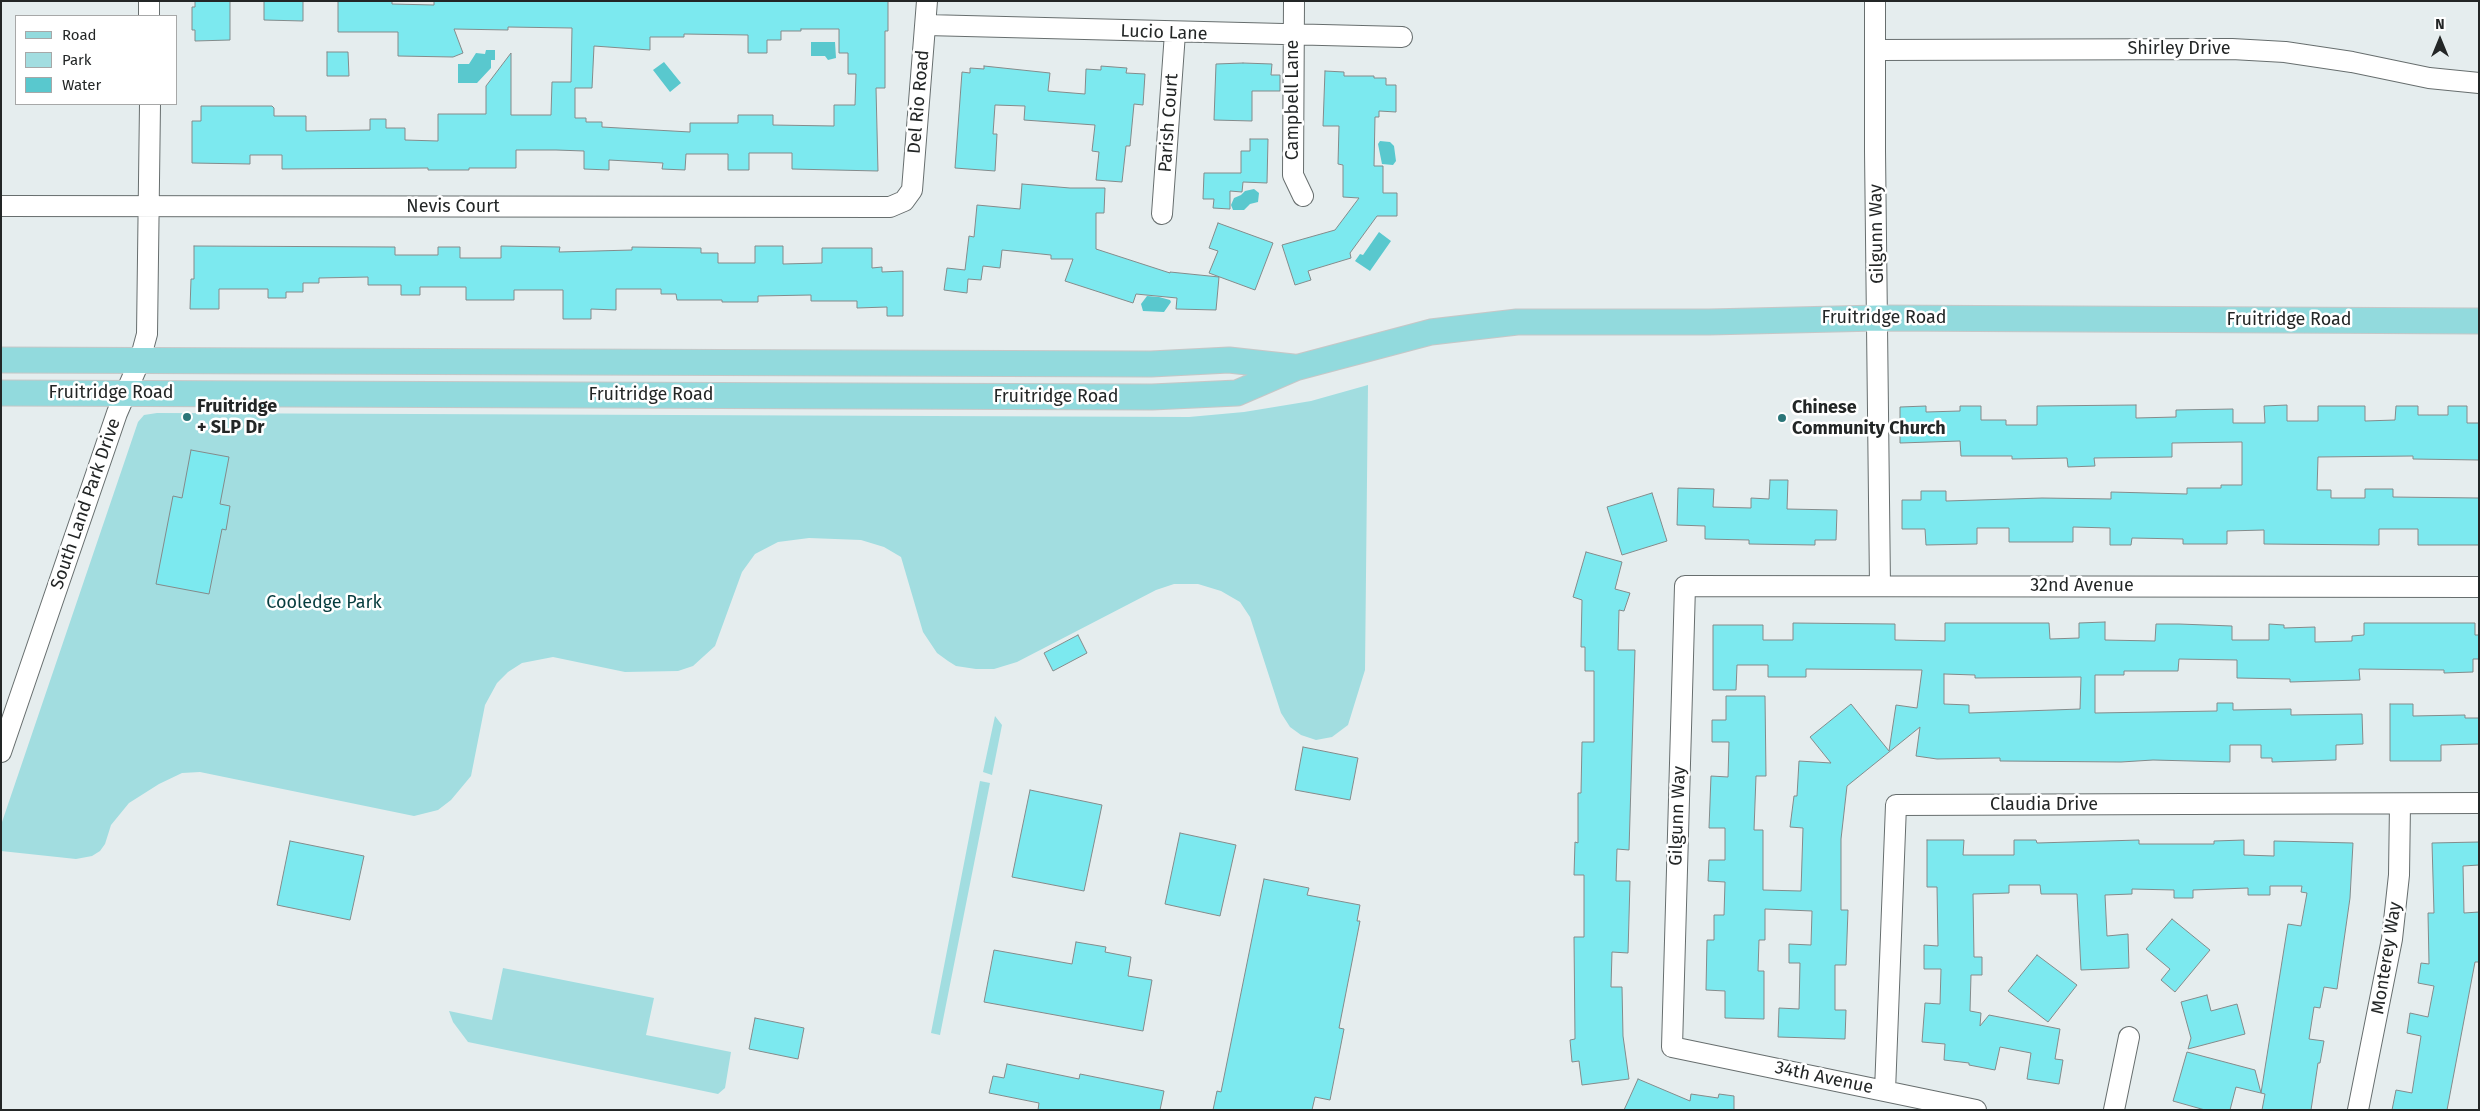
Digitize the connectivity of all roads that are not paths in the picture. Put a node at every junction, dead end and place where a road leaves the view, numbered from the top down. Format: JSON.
{"nodes":[{"id":1,"x":149,"y":1,"type":"edge"},
{"id":2,"x":927,"y":1,"type":"edge"},
{"id":3,"x":1294,"y":1,"type":"edge"},
{"id":4,"x":1875,"y":1,"type":"edge"},
{"id":5,"x":149,"y":15,"type":"edge"},
{"id":6,"x":926,"y":25,"type":"junction"},
{"id":7,"x":1175,"y":33,"type":"junction"},
{"id":8,"x":1293,"y":36,"type":"junction"},
{"id":9,"x":1402,"y":37,"type":"dead end"},
{"id":10,"x":1876,"y":50,"type":"junction"},
{"id":11,"x":2479,"y":83,"type":"edge"},
{"id":12,"x":150,"y":105,"type":"edge"},
{"id":13,"x":1303,"y":196,"type":"dead end"},
{"id":14,"x":904,"y":201,"type":"joint"},
{"id":15,"x":1,"y":206,"type":"edge"},
{"id":16,"x":150,"y":206,"type":"junction"},
{"id":17,"x":1162,"y":214,"type":"dead end"},
{"id":18,"x":1878,"y":318,"type":"junction"},
{"id":19,"x":2479,"y":321,"type":"edge"},
{"id":20,"x":1,"y":360,"type":"edge"},
{"id":21,"x":140,"y":360,"type":"junction"},
{"id":22,"x":1295,"y":368,"type":"junction"},
{"id":23,"x":1,"y":393,"type":"edge"},
{"id":24,"x":125,"y":393,"type":"junction"},
{"id":25,"x":1685,"y":586,"type":"joint"},
{"id":26,"x":1880,"y":586,"type":"junction"},
{"id":27,"x":2479,"y":586,"type":"edge"},
{"id":28,"x":1,"y":752,"type":"edge"},
{"id":29,"x":2400,"y":804,"type":"junction"},
{"id":30,"x":2479,"y":804,"type":"edge"},
{"id":31,"x":2129,"y":1037,"type":"dead end"},
{"id":32,"x":1672,"y":1047,"type":"joint"},
{"id":33,"x":1885,"y":1091,"type":"junction"},
{"id":34,"x":1976,"y":1110,"type":"edge"},
{"id":35,"x":2114,"y":1110,"type":"edge"},
{"id":36,"x":2358,"y":1110,"type":"edge"}],
"edges":[{"from":1,"to":5,"type":"street"},
{"from":2,"to":6,"type":"street","name":"Del Rio Road"},
{"from":3,"to":8,"type":"street","name":"Campbell Lane"},
{"from":4,"to":10,"type":"street","name":"Gilgunn Way"},
{"from":6,"to":7,"type":"street","name":"Lucio Lane"},
{"from":6,"to":14,"type":"street","name":"Del Rio Road"},
{"from":7,"to":8,"type":"street","name":"Lucio Lane"},
{"from":7,"to":17,"type":"street","name":"Parish Court"},
{"from":8,"to":9,"type":"street","name":"Lucio Lane"},
{"from":8,"to":13,"type":"street","name":"Campbell Lane"},
{"from":10,"to":11,"type":"street","name":"Shirley Drive"},
{"from":10,"to":18,"type":"street","name":"Gilgunn Way"},
{"from":12,"to":16,"type":"street","name":"South Land Park Drive"},
{"from":14,"to":16,"type":"street","name":"Nevis Court"},
{"from":15,"to":16,"type":"street","name":"Nevis Court"},
{"from":16,"to":21,"type":"street","name":"South Land Park Drive"},
{"from":18,"to":19,"type":"main road","name":"Fruitridge Road"},
{"from":18,"to":22,"type":"main road","name":"Fruitridge Road"},
{"from":18,"to":26,"type":"street","name":"Gilgunn Way"},
{"from":20,"to":21,"type":"main road","name":"Fruitridge Road"},
{"from":21,"to":22,"type":"main road","name":"Fruitridge Road"},
{"from":21,"to":24,"type":"street","name":"South Land Park Drive"},
{"from":22,"to":24,"type":"main road","name":"Fruitridge Road"},
{"from":23,"to":24,"type":"main road","name":"Fruitridge Road"},
{"from":24,"to":28,"type":"street","name":"South Land Park Drive"},
{"from":25,"to":26,"type":"street","name":"32nd Avenue"},
{"from":25,"to":32,"type":"street","name":"Gilgunn Way"},
{"from":26,"to":27,"type":"street","name":"32nd Avenue"},
{"from":29,"to":30,"type":"street","name":"Claudia Drive"},
{"from":29,"to":33,"type":"street","name":"Claudia Drive"},
{"from":29,"to":36,"type":"street","name":"Monterey Way"},
{"from":31,"to":35,"type":"street"},
{"from":32,"to":33,"type":"street","name":"34th Avenue"},
{"from":33,"to":34,"type":"street","name":"34th Avenue"}]}
